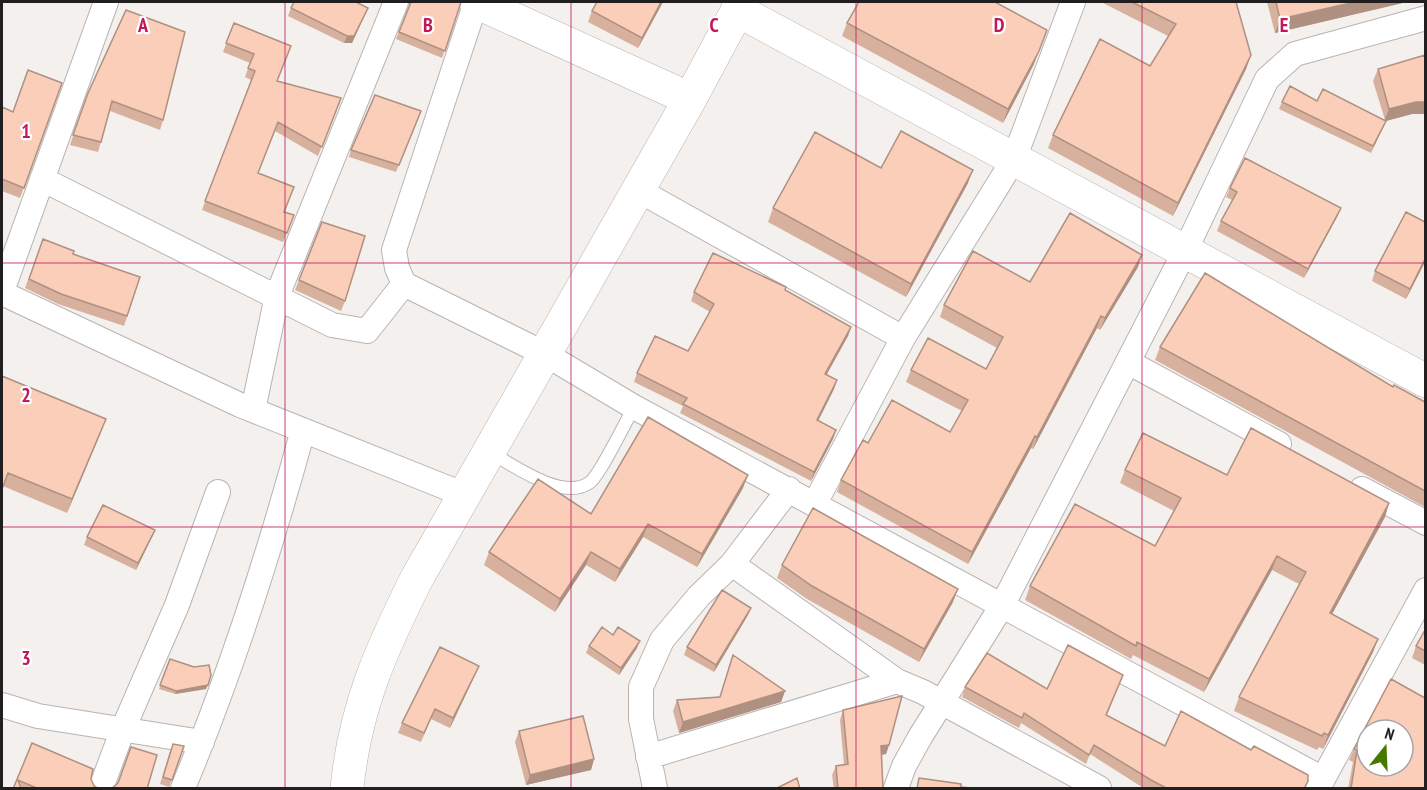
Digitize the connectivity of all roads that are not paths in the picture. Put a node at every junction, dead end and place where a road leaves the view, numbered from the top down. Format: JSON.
{"nodes":[{"id":1,"x":106,"y":2,"type":"edge"},
{"id":2,"x":396,"y":2,"type":"edge"},
{"id":3,"x":476,"y":2,"type":"edge"},
{"id":4,"x":1073,"y":2,"type":"edge"},
{"id":5,"x":740,"y":6,"type":"edge"},
{"id":6,"x":1425,"y":18,"type":"edge"},
{"id":7,"x":690,"y":99,"type":"junction"},
{"id":8,"x":1014,"y":159,"type":"junction"},
{"id":9,"x":42,"y":179,"type":"junction"},
{"id":10,"x":638,"y":190,"type":"junction"},
{"id":11,"x":1185,"y":251,"type":"junction"},
{"id":12,"x":404,"y":284,"type":"junction"},
{"id":13,"x":2,"y":292,"type":"edge"},
{"id":14,"x":277,"y":296,"type":"junction"},
{"id":15,"x":903,"y":338,"type":"junction"},
{"id":16,"x":545,"y":354,"type":"junction"},
{"id":17,"x":1128,"y":362,"type":"junction"},
{"id":18,"x":1425,"y":381,"type":"edge"},
{"id":19,"x":634,"y":407,"type":"junction"},
{"id":20,"x":253,"y":410,"type":"junction"},
{"id":21,"x":303,"y":430,"type":"junction"},
{"id":22,"x":489,"y":452,"type":"junction"},
{"id":23,"x":1302,"y":457,"type":"edge"},
{"id":24,"x":1344,"y":479,"type":"edge"},
{"id":25,"x":789,"y":489,"type":"junction"},
{"id":26,"x":218,"y":492,"type":"dead end"},
{"id":27,"x":465,"y":495,"type":"junction"},
{"id":28,"x":815,"y":503,"type":"junction"},
{"id":29,"x":1425,"y":523,"type":"edge"},
{"id":30,"x":732,"y":564,"type":"junction"},
{"id":31,"x":1425,"y":590,"type":"edge"},
{"id":32,"x":1003,"y":604,"type":"junction"},
{"id":33,"x":897,"y":681,"type":"junction"},
{"id":34,"x":941,"y":704,"type":"junction"},
{"id":35,"x":2,"y":705,"type":"edge"},
{"id":36,"x":123,"y":729,"type":"junction"},
{"id":37,"x":202,"y":742,"type":"junction"},
{"id":38,"x":648,"y":757,"type":"junction"},
{"id":39,"x":1320,"y":784,"type":"edge"},
{"id":40,"x":101,"y":789,"type":"edge"},
{"id":41,"x":183,"y":789,"type":"edge"},
{"id":42,"x":347,"y":789,"type":"edge"},
{"id":43,"x":655,"y":789,"type":"edge"},
{"id":44,"x":896,"y":789,"type":"edge"},
{"id":45,"x":1099,"y":789,"type":"edge"}],
"edges":[{"from":1,"to":9,"type":"street"},
{"from":2,"to":14,"type":"street"},
{"from":3,"to":7,"type":"street"},
{"from":3,"to":12,"type":"street"},
{"from":4,"to":8,"type":"street"},
{"from":5,"to":7,"type":"street"},
{"from":5,"to":8,"type":"street"},
{"from":6,"to":11,"type":"street"},
{"from":7,"to":10,"type":"street"},
{"from":8,"to":11,"type":"street"},
{"from":8,"to":15,"type":"street"},
{"from":9,"to":13,"type":"street"},
{"from":9,"to":14,"type":"street"},
{"from":10,"to":15,"type":"street"},
{"from":10,"to":16,"type":"street"},
{"from":11,"to":17,"type":"street"},
{"from":11,"to":18,"type":"street"},
{"from":12,"to":14,"type":"street"},
{"from":12,"to":16,"type":"street"},
{"from":13,"to":20,"type":"street"},
{"from":14,"to":20,"type":"street"},
{"from":15,"to":28,"type":"street"},
{"from":16,"to":19,"type":"street"},
{"from":16,"to":22,"type":"street"},
{"from":17,"to":23,"type":"street"},
{"from":17,"to":32,"type":"street"},
{"from":19,"to":22,"type":"lane"},
{"from":19,"to":25,"type":"street"},
{"from":20,"to":21,"type":"street"},
{"from":21,"to":27,"type":"street"},
{"from":21,"to":37,"type":"street"},
{"from":22,"to":27,"type":"street"},
{"from":24,"to":29,"type":"street"},
{"from":25,"to":28,"type":"street"},
{"from":25,"to":30,"type":"street"},
{"from":26,"to":36,"type":"street"},
{"from":27,"to":42,"type":"street"},
{"from":28,"to":32,"type":"street"},
{"from":30,"to":33,"type":"street"},
{"from":30,"to":38,"type":"street"},
{"from":31,"to":39,"type":"street"},
{"from":32,"to":34,"type":"street"},
{"from":32,"to":39,"type":"street"},
{"from":33,"to":34,"type":"street"},
{"from":33,"to":38,"type":"street"},
{"from":34,"to":44,"type":"street"},
{"from":34,"to":45,"type":"street"},
{"from":35,"to":36,"type":"street"},
{"from":36,"to":37,"type":"street"},
{"from":36,"to":40,"type":"street"},
{"from":37,"to":41,"type":"street"},
{"from":38,"to":43,"type":"street"}]}
